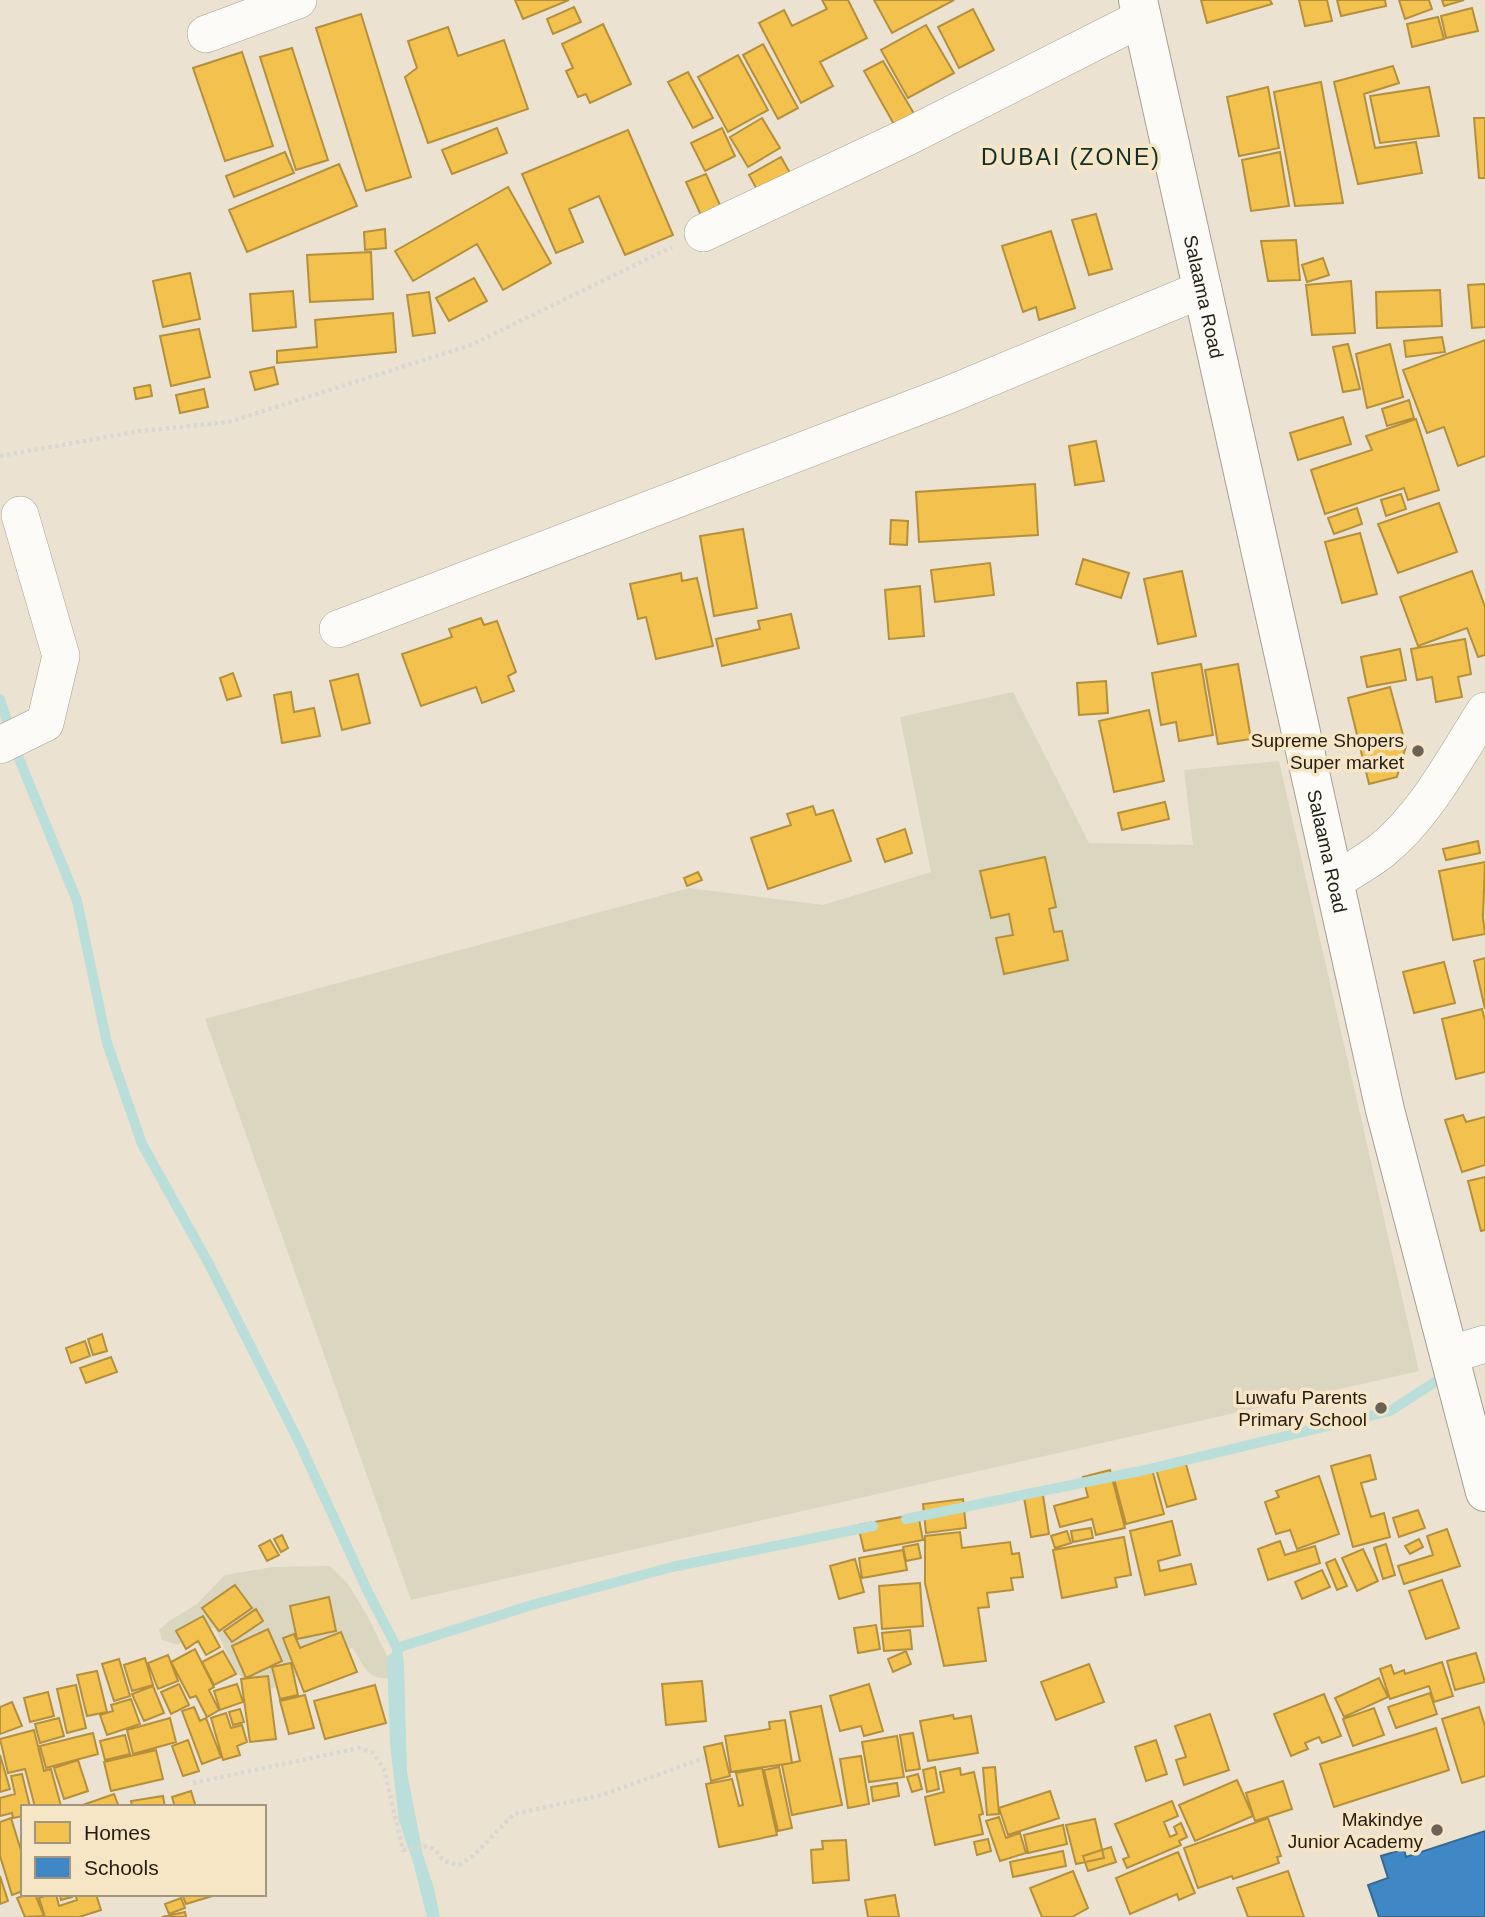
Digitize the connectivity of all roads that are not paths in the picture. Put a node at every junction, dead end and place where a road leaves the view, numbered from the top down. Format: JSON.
{"nodes":[{"id":1,"x":298,"y":0,"type":"edge"},
{"id":2,"x":1140,"y":9,"type":"edge"},
{"id":3,"x":206,"y":34,"type":"dead end"},
{"id":4,"x":703,"y":233,"type":"road end"},
{"id":5,"x":1203,"y":289,"type":"junction"},
{"id":6,"x":20,"y":515,"type":"dead end"},
{"id":7,"x":338,"y":629,"type":"dead end"},
{"id":8,"x":1485,"y":711,"type":"edge"},
{"id":9,"x":0,"y":745,"type":"edge"},
{"id":10,"x":1335,"y":881,"type":"junction"},
{"id":11,"x":1485,"y":1344,"type":"edge"},
{"id":12,"x":1449,"y":1354,"type":"junction"},
{"id":13,"x":1485,"y":1492,"type":"edge"}],
"edges":[{"from":1,"to":3,"type":"street"},
{"from":2,"to":4,"type":"street"},
{"from":2,"to":5,"type":"main road","name":"Salaama Road"},
{"from":5,"to":7,"type":"street"},
{"from":5,"to":10,"type":"main road","name":"Salaama Road"},
{"from":6,"to":9,"type":"street"},
{"from":8,"to":10,"type":"street"},
{"from":10,"to":12,"type":"main road","name":"Salaama Road"},
{"from":11,"to":12,"type":"street"},
{"from":12,"to":13,"type":"main road","name":"Salaama Road"}]}
